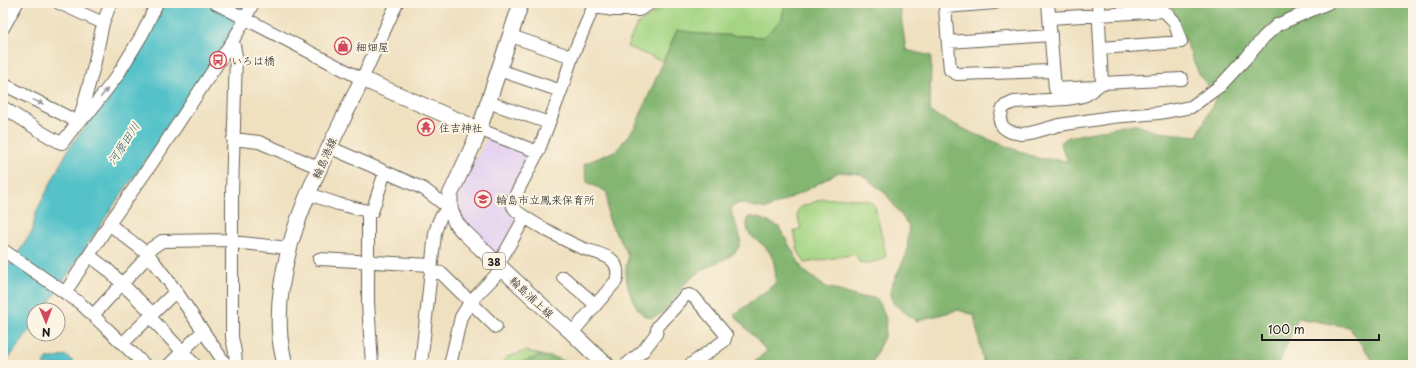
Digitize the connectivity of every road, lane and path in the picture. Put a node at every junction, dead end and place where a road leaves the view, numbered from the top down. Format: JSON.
{"nodes":[{"id":1,"x":17,"y":3,"type":"edge"},
{"id":2,"x":59,"y":3,"type":"edge"},
{"id":3,"x":111,"y":3,"type":"edge"},
{"id":4,"x":157,"y":3,"type":"edge"},
{"id":5,"x":215,"y":3,"type":"edge"},
{"id":6,"x":253,"y":3,"type":"edge"},
{"id":7,"x":397,"y":3,"type":"edge"},
{"id":8,"x":522,"y":3,"type":"edge"},
{"id":9,"x":651,"y":3,"type":"edge"},
{"id":10,"x":995,"y":3,"type":"edge"},
{"id":11,"x":1048,"y":3,"type":"edge"},
{"id":12,"x":1328,"y":3,"type":"edge"},
{"id":13,"x":594,"y":5,"type":"edge"},
{"id":14,"x":1098,"y":9,"type":"edge"},
{"id":15,"x":244,"y":18,"type":"junction"},
{"id":16,"x":1050,"y":18,"type":"junction"},
{"id":17,"x":103,"y":23,"type":"junction"},
{"id":18,"x":3,"y":28,"type":"edge"},
{"id":19,"x":511,"y":34,"type":"junction"},
{"id":20,"x":1051,"y":35,"type":"junction"},
{"id":21,"x":233,"y":40,"type":"junction"},
{"id":22,"x":948,"y":42,"type":"junction"},
{"id":23,"x":1101,"y":48,"type":"junction"},
{"id":24,"x":572,"y":57,"type":"junction"},
{"id":25,"x":498,"y":70,"type":"junction"},
{"id":26,"x":1053,"y":71,"type":"junction"},
{"id":27,"x":362,"y":79,"type":"junction"},
{"id":28,"x":1182,"y":79,"type":"dead end"},
{"id":29,"x":3,"y":84,"type":"edge"},
{"id":30,"x":1099,"y":85,"type":"junction"},
{"id":31,"x":561,"y":92,"type":"junction"},
{"id":32,"x":488,"y":102,"type":"junction"},
{"id":33,"x":3,"y":107,"type":"edge"},
{"id":34,"x":78,"y":122,"type":"junction"},
{"id":35,"x":549,"y":123,"type":"junction"},
{"id":36,"x":478,"y":129,"type":"junction"},
{"id":37,"x":233,"y":139,"type":"junction"},
{"id":38,"x":329,"y":147,"type":"junction"},
{"id":39,"x":538,"y":152,"type":"junction"},
{"id":40,"x":320,"y":168,"type":"junction"},
{"id":41,"x":385,"y":172,"type":"junction"},
{"id":42,"x":309,"y":194,"type":"junction"},
{"id":43,"x":450,"y":209,"type":"junction"},
{"id":44,"x":368,"y":211,"type":"junction"},
{"id":45,"x":525,"y":217,"type":"junction"},
{"id":46,"x":109,"y":224,"type":"junction"},
{"id":47,"x":232,"y":242,"type":"junction"},
{"id":48,"x":289,"y":248,"type":"junction"},
{"id":49,"x":3,"y":250,"type":"edge"},
{"id":50,"x":148,"y":254,"type":"junction"},
{"id":51,"x":90,"y":256,"type":"junction"},
{"id":52,"x":319,"y":259,"type":"dead end"},
{"id":53,"x":368,"y":262,"type":"junction"},
{"id":54,"x":500,"y":267,"type":"junction"},
{"id":55,"x":431,"y":268,"type":"junction"},
{"id":56,"x":563,"y":278,"type":"dead end"},
{"id":57,"x":123,"y":283,"type":"junction"},
{"id":58,"x":62,"y":291,"type":"junction"},
{"id":59,"x":176,"y":291,"type":"junction"},
{"id":60,"x":470,"y":302,"type":"junction"},
{"id":61,"x":596,"y":306,"type":"junction"},
{"id":62,"x":93,"y":315,"type":"junction"},
{"id":63,"x":152,"y":315,"type":"junction"},
{"id":64,"x":496,"y":327,"type":"dead end"},
{"id":65,"x":203,"y":331,"type":"junction"},
{"id":66,"x":572,"y":333,"type":"junction"},
{"id":67,"x":123,"y":343,"type":"junction"},
{"id":68,"x":182,"y":351,"type":"junction"},
{"id":69,"x":145,"y":365,"type":"edge"},
{"id":70,"x":169,"y":365,"type":"edge"},
{"id":71,"x":195,"y":365,"type":"edge"},
{"id":72,"x":226,"y":365,"type":"edge"},
{"id":73,"x":236,"y":365,"type":"edge"},
{"id":74,"x":285,"y":365,"type":"edge"},
{"id":75,"x":372,"y":365,"type":"edge"},
{"id":76,"x":421,"y":365,"type":"edge"},
{"id":77,"x":450,"y":365,"type":"edge"},
{"id":78,"x":607,"y":365,"type":"edge"},
{"id":79,"x":626,"y":365,"type":"edge"},
{"id":80,"x":690,"y":365,"type":"edge"}],
"edges":[{"from":1,"to":18,"type":"street"},
{"from":2,"to":17,"type":"street"},
{"from":3,"to":17,"type":"street"},
{"from":34,"to":4,"type":"street","one_way":true},
{"from":5,"to":15,"type":"street"},
{"from":6,"to":15,"type":"street"},
{"from":7,"to":27,"type":"street"},
{"from":8,"to":19,"type":"main road"},
{"from":9,"to":13,"type":"street"},
{"from":10,"to":22,"type":"street"},
{"from":11,"to":16,"type":"street"},
{"from":12,"to":30,"type":"street"},
{"from":13,"to":24,"type":"street"},
{"from":14,"to":16,"type":"street"},
{"from":14,"to":23,"type":"street"},
{"from":14,"to":23,"type":"street"},
{"from":15,"to":21,"type":"street"},
{"from":15,"to":27,"type":"street"},
{"from":16,"to":20,"type":"street"},
{"from":17,"to":34,"type":"street"},
{"from":19,"to":24,"type":"street"},
{"from":19,"to":25,"type":"main road"},
{"from":20,"to":22,"type":"street"},
{"from":20,"to":26,"type":"street"},
{"from":21,"to":37,"type":"street"},
{"from":21,"to":46,"type":"street"},
{"from":22,"to":26,"type":"street"},
{"from":23,"to":30,"type":"street"},
{"from":24,"to":31,"type":"street"},
{"from":25,"to":31,"type":"street"},
{"from":25,"to":32,"type":"main road"},
{"from":26,"to":30,"type":"street"},
{"from":27,"to":36,"type":"main road"},
{"from":27,"to":38,"type":"main road","name":"輪島港線"},
{"from":28,"to":30,"type":"street"},
{"from":29,"to":34,"type":"street","one_way":true},
{"from":31,"to":35,"type":"street"},
{"from":32,"to":35,"type":"street"},
{"from":32,"to":36,"type":"main road"},
{"from":33,"to":34,"type":"street"},
{"from":35,"to":39,"type":"street"},
{"from":36,"to":39,"type":"street"},
{"from":36,"to":43,"type":"main road"},
{"from":37,"to":40,"type":"street"},
{"from":37,"to":47,"type":"street"},
{"from":38,"to":40,"type":"main road","name":"輪島港線"},
{"from":38,"to":41,"type":"street"},
{"from":39,"to":45,"type":"street"},
{"from":40,"to":42,"type":"main road","name":"輪島港線"},
{"from":41,"to":43,"type":"street"},
{"from":41,"to":44,"type":"street"},
{"from":42,"to":44,"type":"street"},
{"from":42,"to":48,"type":"main road","name":"輪島港線"},
{"from":43,"to":54,"type":"main road","name":"輪島浦上線","number":"38"},
{"from":43,"to":55,"type":"street"},
{"from":44,"to":53,"type":"street"},
{"from":45,"to":54,"type":"street"},
{"from":45,"to":61,"type":"street"},
{"from":46,"to":50,"type":"street"},
{"from":46,"to":51,"type":"street"},
{"from":47,"to":48,"type":"street"},
{"from":47,"to":50,"type":"street"},
{"from":47,"to":73,"type":"street"},
{"from":48,"to":74,"type":"main road","name":"輪島港線"},
{"from":49,"to":58,"type":"street"},
{"from":50,"to":57,"type":"street"},
{"from":50,"to":59,"type":"street"},
{"from":51,"to":57,"type":"street"},
{"from":51,"to":58,"type":"street"},
{"from":52,"to":53,"type":"street"},
{"from":53,"to":55,"type":"street"},
{"from":53,"to":75,"type":"street"},
{"from":54,"to":60,"type":"street"},
{"from":54,"to":66,"type":"main road","name":"輪島浦上線","number":"38"},
{"from":55,"to":60,"type":"street"},
{"from":55,"to":76,"type":"street"},
{"from":56,"to":61,"type":"street"},
{"from":57,"to":62,"type":"street"},
{"from":57,"to":63,"type":"street"},
{"from":58,"to":62,"type":"street"},
{"from":59,"to":63,"type":"street"},
{"from":59,"to":65,"type":"street"},
{"from":60,"to":64,"type":"street"},
{"from":60,"to":77,"type":"street"},
{"from":61,"to":66,"type":"street"},
{"from":62,"to":67,"type":"street"},
{"from":63,"to":67,"type":"street"},
{"from":63,"to":68,"type":"street"},
{"from":65,"to":68,"type":"street"},
{"from":65,"to":72,"type":"street"},
{"from":66,"to":78,"type":"main road","name":"輪島浦上線","number":"38"},
{"from":67,"to":69,"type":"street"},
{"from":68,"to":70,"type":"street"},
{"from":68,"to":71,"type":"street"},
{"from":79,"to":80,"type":"street"}]}
